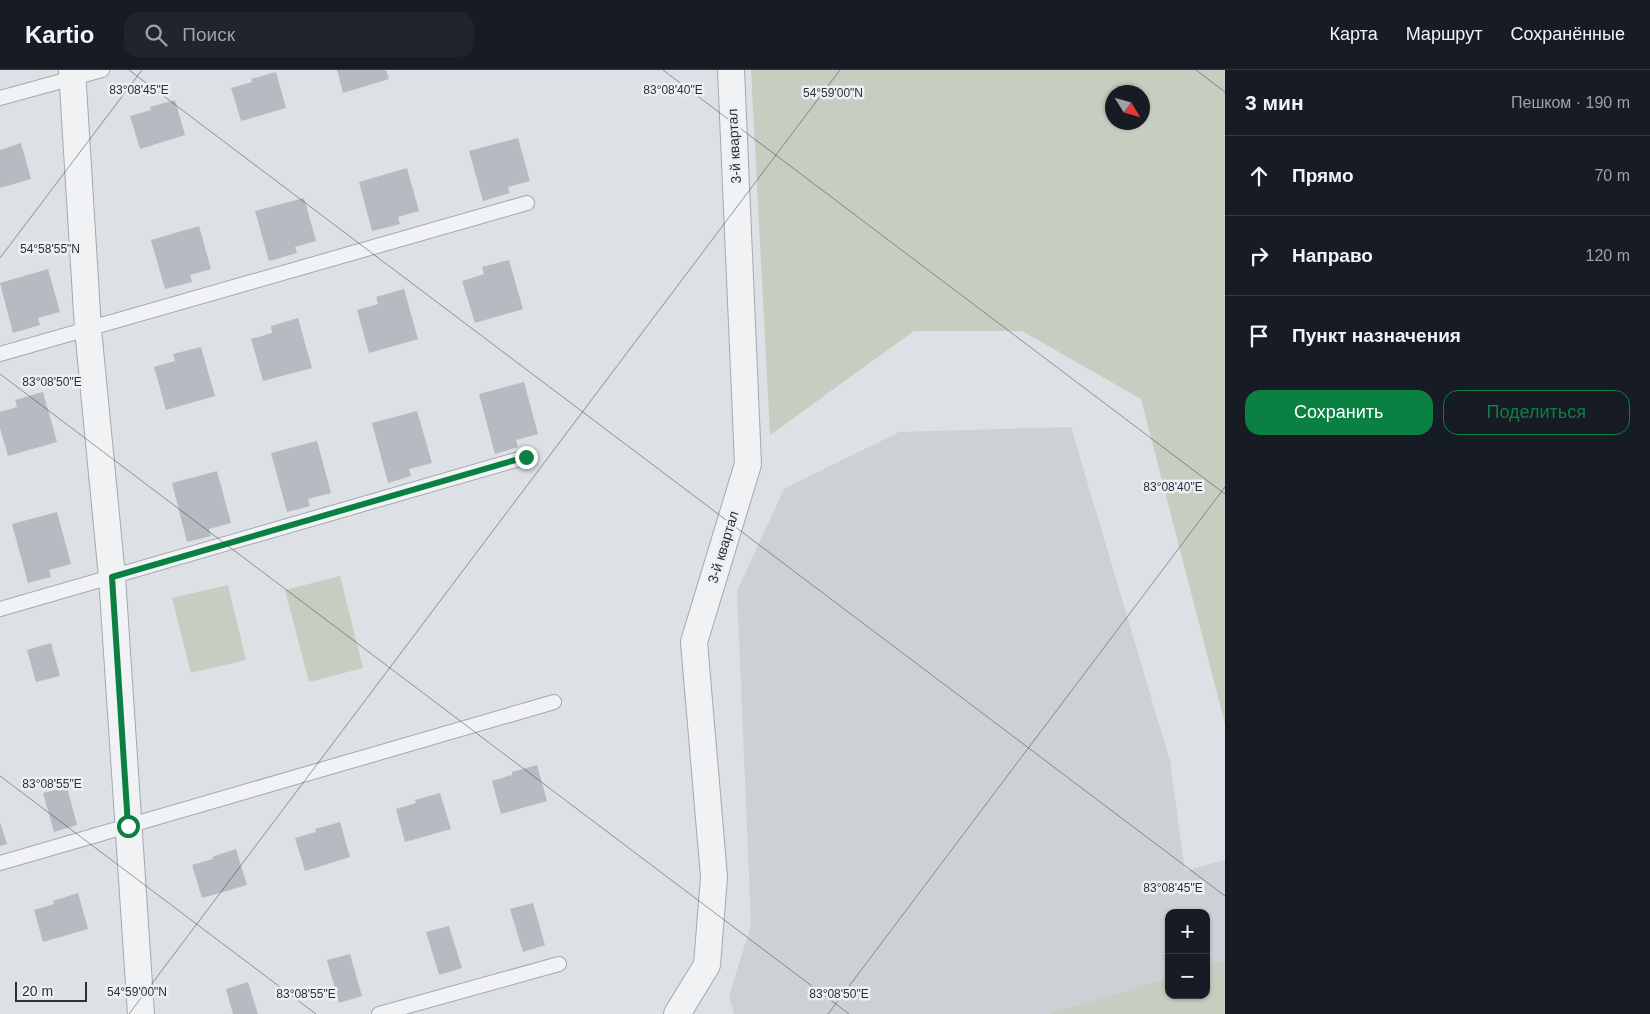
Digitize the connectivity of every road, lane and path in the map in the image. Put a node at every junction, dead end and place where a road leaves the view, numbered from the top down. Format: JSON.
{"nodes":[{"id":1,"x":102,"y":70,"type":"edge"},
{"id":2,"x":731,"y":70,"type":"edge"},
{"id":3,"x":72,"y":74,"type":"edge"},
{"id":4,"x":0,"y":98,"type":"edge"},
{"id":5,"x":527,"y":203,"type":"dead end"},
{"id":6,"x":88,"y":329,"type":"junction"},
{"id":7,"x":0,"y":354,"type":"edge"},
{"id":8,"x":526,"y":457,"type":"dead end"},
{"id":9,"x":112,"y":577,"type":"junction"},
{"id":10,"x":0,"y":609,"type":"edge"},
{"id":11,"x":554,"y":702,"type":"dead end"},
{"id":12,"x":128,"y":826,"type":"junction"},
{"id":13,"x":0,"y":863,"type":"edge"},
{"id":14,"x":559,"y":964,"type":"dead end"},
{"id":15,"x":141,"y":1014,"type":"edge"},
{"id":16,"x":379,"y":1014,"type":"edge"},
{"id":17,"x":677,"y":1014,"type":"edge"}],
"edges":[{"from":1,"to":3,"type":"lane"},
{"from":2,"to":17,"type":"street","name":"3-й квартал"},
{"from":3,"to":4,"type":"lane"},
{"from":3,"to":6,"type":"street"},
{"from":5,"to":6,"type":"lane"},
{"from":6,"to":7,"type":"lane"},
{"from":6,"to":9,"type":"street"},
{"from":8,"to":9,"type":"lane"},
{"from":9,"to":10,"type":"lane"},
{"from":9,"to":12,"type":"street"},
{"from":11,"to":12,"type":"lane"},
{"from":12,"to":13,"type":"lane"},
{"from":12,"to":15,"type":"street"},
{"from":14,"to":16,"type":"lane"}]}
